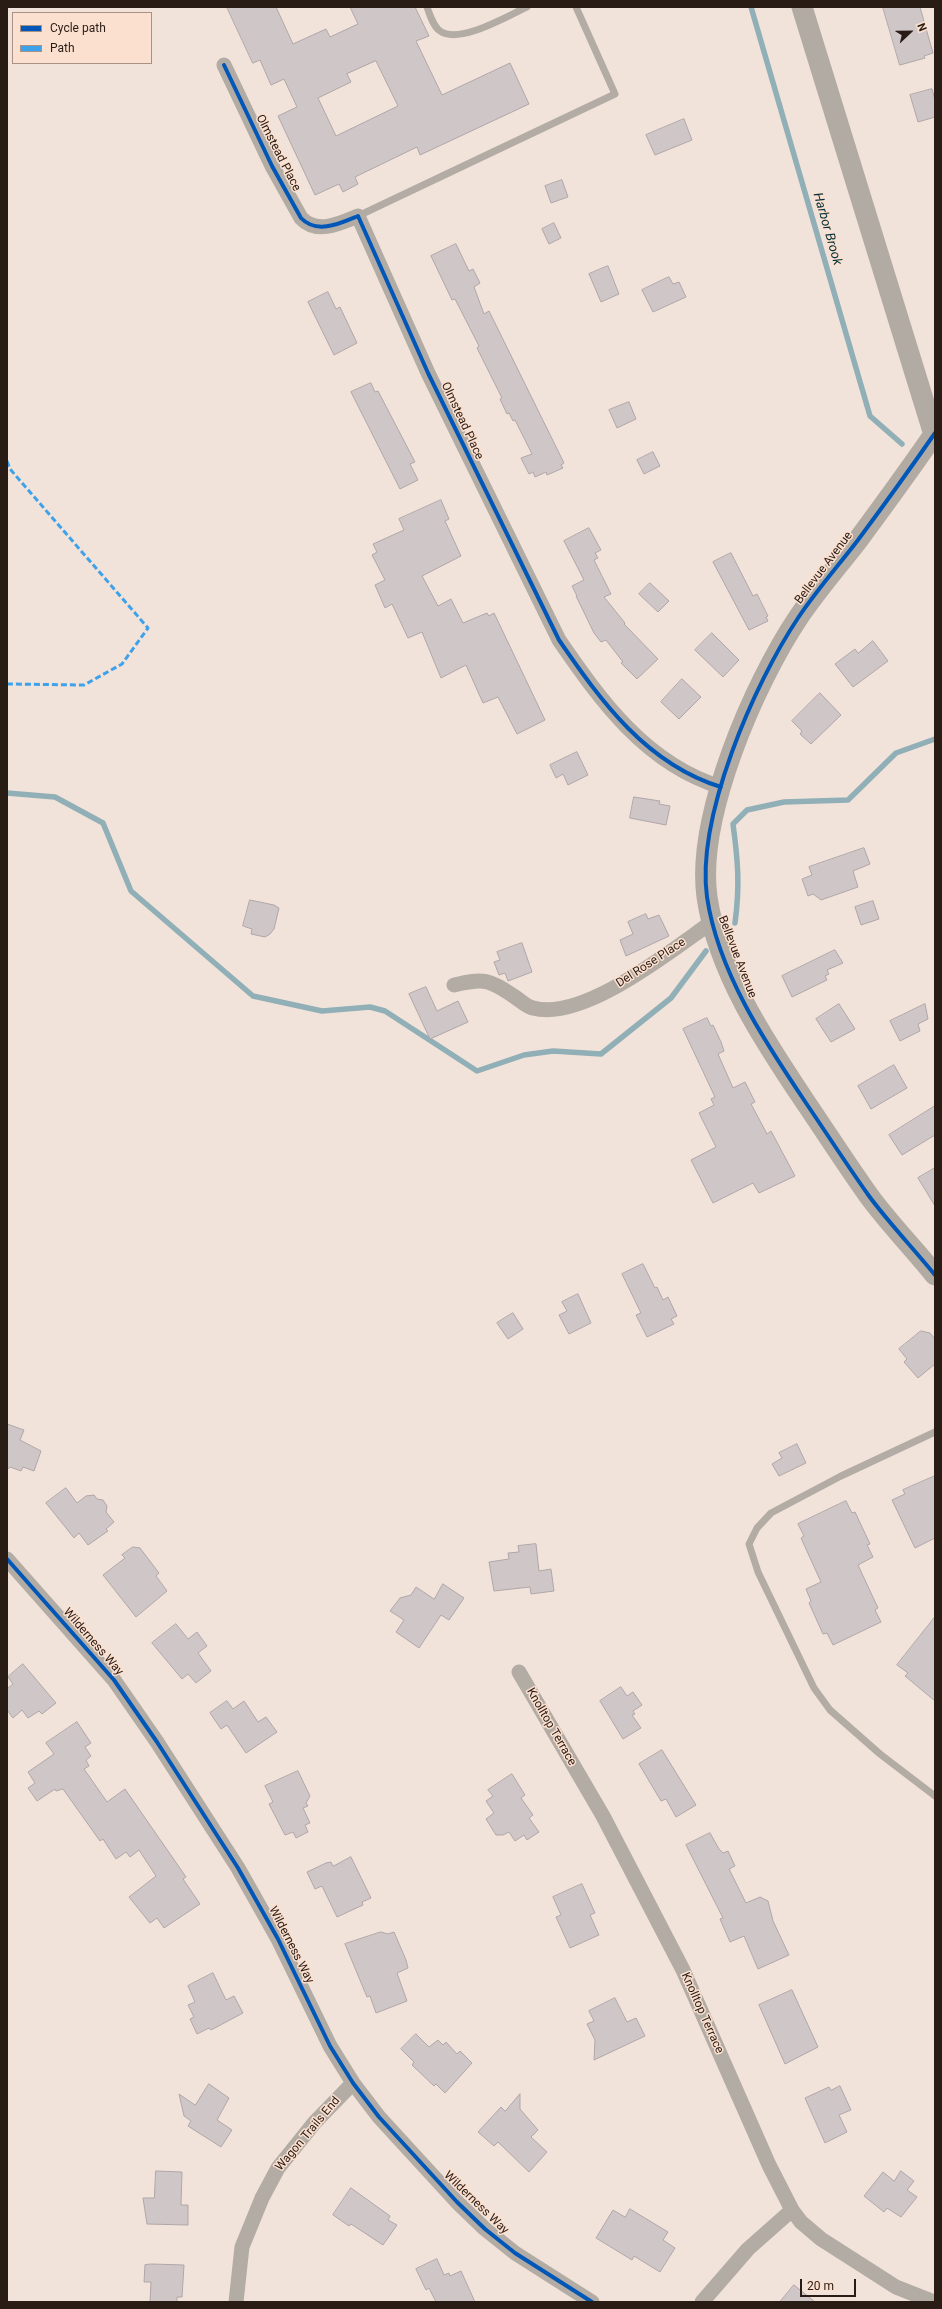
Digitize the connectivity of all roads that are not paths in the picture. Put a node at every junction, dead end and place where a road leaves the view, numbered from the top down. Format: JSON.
{"nodes":[{"id":1,"x":427,"y":7,"type":"edge"},
{"id":2,"x":527,"y":7,"type":"edge"},
{"id":3,"x":576,"y":7,"type":"edge"},
{"id":4,"x":802,"y":7,"type":"edge"},
{"id":5,"x":224,"y":65,"type":"dead end"},
{"id":6,"x":358,"y":216,"type":"junction"},
{"id":7,"x":935,"y":435,"type":"edge"},
{"id":8,"x":721,"y":787,"type":"junction"},
{"id":9,"x":712,"y":922,"type":"junction"},
{"id":10,"x":454,"y":985,"type":"dead end"},
{"id":11,"x":935,"y":1274,"type":"edge"},
{"id":12,"x":935,"y":1432,"type":"edge"},
{"id":13,"x":7,"y":1559,"type":"edge"},
{"id":14,"x":519,"y":1672,"type":"dead end"},
{"id":15,"x":935,"y":1796,"type":"edge"},
{"id":16,"x":352,"y":2083,"type":"junction"},
{"id":17,"x":792,"y":2210,"type":"junction"},
{"id":18,"x":236,"y":2302,"type":"edge"},
{"id":19,"x":592,"y":2302,"type":"edge"},
{"id":20,"x":702,"y":2302,"type":"edge"},
{"id":21,"x":934,"y":2302,"type":"edge"}],
"edges":[{"from":1,"to":2,"type":"lane"},
{"from":3,"to":6,"type":"lane"},
{"from":4,"to":7,"type":"street"},
{"from":5,"to":6,"type":"street","name":"Olmstead Place"},
{"from":6,"to":8,"type":"street","name":"Olmstead Place"},
{"from":7,"to":8,"type":"street","name":"Bellevue Avenue"},
{"from":8,"to":9,"type":"street","name":"Bellevue Avenue"},
{"from":9,"to":10,"type":"street","name":"Del Rose Place"},
{"from":9,"to":11,"type":"street","name":"Bellevue Avenue"},
{"from":12,"to":15,"type":"lane"},
{"from":13,"to":16,"type":"street","name":"Wilderness Way"},
{"from":14,"to":17,"type":"street","name":"Knolltop Terrace"},
{"from":16,"to":18,"type":"street","name":"Wagon Trails End"},
{"from":16,"to":19,"type":"street","name":"Wilderness Way"},
{"from":17,"to":20,"type":"street"},
{"from":17,"to":21,"type":"street","name":"Knolltop Terrace"}]}
